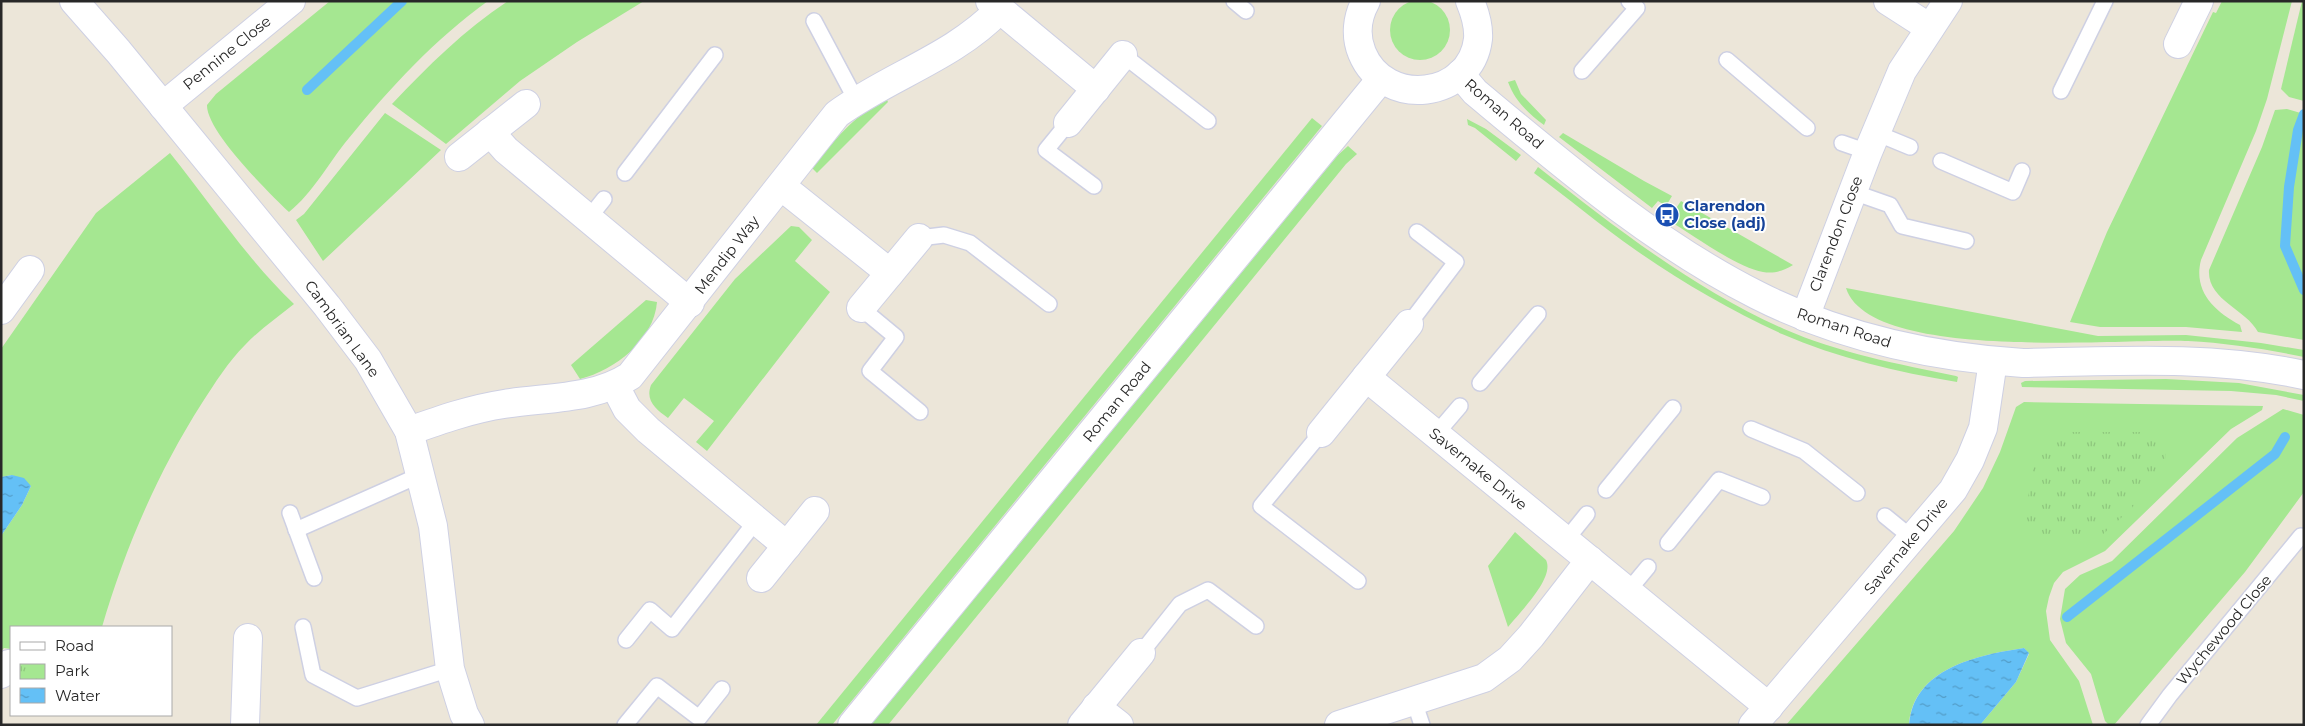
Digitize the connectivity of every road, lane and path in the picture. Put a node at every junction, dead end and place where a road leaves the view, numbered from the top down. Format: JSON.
{"nodes":[{"id":1,"x":74,"y":1,"type":"edge"},
{"id":2,"x":291,"y":1,"type":"edge"},
{"id":3,"x":1366,"y":1,"type":"edge"},
{"id":4,"x":1470,"y":1,"type":"edge"},
{"id":5,"x":1629,"y":1,"type":"edge"},
{"id":6,"x":1888,"y":1,"type":"edge"},
{"id":7,"x":1948,"y":1,"type":"edge"},
{"id":8,"x":2105,"y":1,"type":"edge"},
{"id":9,"x":2199,"y":1,"type":"edge"},
{"id":10,"x":995,"y":5,"type":"edge"},
{"id":11,"x":814,"y":21,"type":"dead end"},
{"id":12,"x":1930,"y":28,"type":"junction"},
{"id":13,"x":2178,"y":44,"type":"dead end"},
{"id":14,"x":715,"y":55,"type":"dead end"},
{"id":15,"x":1123,"y":55,"type":"joint"},
{"id":16,"x":1726,"y":60,"type":"dead end"},
{"id":17,"x":1582,"y":72,"type":"dead end"},
{"id":18,"x":1460,"y":74,"type":"junction"},
{"id":19,"x":1381,"y":79,"type":"junction"},
{"id":20,"x":1096,"y":89,"type":"junction"},
{"id":21,"x":2062,"y":91,"type":"dead end"},
{"id":22,"x":856,"y":100,"type":"junction"},
{"id":23,"x":526,"y":104,"type":"dead end"},
{"id":24,"x":163,"y":106,"type":"junction"},
{"id":25,"x":1208,"y":121,"type":"dead end"},
{"id":26,"x":1068,"y":123,"type":"joint"},
{"id":27,"x":1807,"y":128,"type":"dead end"},
{"id":28,"x":490,"y":132,"type":"junction"},
{"id":29,"x":1872,"y":142,"type":"junction"},
{"id":30,"x":1842,"y":143,"type":"dead end"},
{"id":31,"x":1910,"y":147,"type":"dead end"},
{"id":32,"x":459,"y":157,"type":"dead end"},
{"id":33,"x":1941,"y":160,"type":"dead end"},
{"id":34,"x":2022,"y":172,"type":"dead end"},
{"id":35,"x":625,"y":173,"type":"dead end"},
{"id":36,"x":781,"y":186,"type":"junction"},
{"id":37,"x":1094,"y":186,"type":"dead end"},
{"id":38,"x":1853,"y":192,"type":"junction"},
{"id":39,"x":1417,"y":232,"type":"dead end"},
{"id":40,"x":919,"y":238,"type":"joint"},
{"id":41,"x":1966,"y":241,"type":"dead end"},
{"id":42,"x":30,"y":270,"type":"dead end"},
{"id":43,"x":890,"y":273,"type":"junction"},
{"id":44,"x":690,"y":303,"type":"junction"},
{"id":45,"x":1049,"y":304,"type":"dead end"},
{"id":46,"x":2,"y":306,"type":"edge"},
{"id":47,"x":861,"y":308,"type":"joint"},
{"id":48,"x":1538,"y":314,"type":"dead end"},
{"id":49,"x":1805,"y":316,"type":"junction"},
{"id":50,"x":1409,"y":324,"type":"joint"},
{"id":51,"x":1993,"y":361,"type":"junction"},
{"id":52,"x":2304,"y":375,"type":"edge"},
{"id":53,"x":1366,"y":377,"type":"junction"},
{"id":54,"x":1480,"y":383,"type":"dead end"},
{"id":55,"x":616,"y":386,"type":"junction"},
{"id":56,"x":1460,"y":406,"type":"dead end"},
{"id":57,"x":1673,"y":408,"type":"dead end"},
{"id":58,"x":920,"y":412,"type":"dead end"},
{"id":59,"x":1751,"y":429,"type":"dead end"},
{"id":60,"x":409,"y":431,"type":"junction"},
{"id":61,"x":1321,"y":433,"type":"joint"},
{"id":62,"x":1436,"y":434,"type":"junction"},
{"id":63,"x":420,"y":475,"type":"junction"},
{"id":64,"x":1606,"y":490,"type":"dead end"},
{"id":65,"x":1857,"y":493,"type":"dead end"},
{"id":66,"x":1762,"y":496,"type":"dead end"},
{"id":67,"x":815,"y":510,"type":"dead end"},
{"id":68,"x":290,"y":513,"type":"dead end"},
{"id":69,"x":1587,"y":514,"type":"dead end"},
{"id":70,"x":1885,"y":516,"type":"dead end"},
{"id":71,"x":756,"y":521,"type":"junction"},
{"id":72,"x":296,"y":530,"type":"junction"},
{"id":73,"x":2302,"y":536,"type":"dead end"},
{"id":74,"x":1912,"y":538,"type":"junction"},
{"id":75,"x":1566,"y":540,"type":"junction"},
{"id":76,"x":1668,"y":543,"type":"dead end"},
{"id":77,"x":787,"y":546,"type":"junction"},
{"id":78,"x":1590,"y":560,"type":"junction"},
{"id":79,"x":1648,"y":567,"type":"dead end"},
{"id":80,"x":314,"y":578,"type":"dead end"},
{"id":81,"x":762,"y":578,"type":"dead end"},
{"id":82,"x":1358,"y":581,"type":"dead end"},
{"id":83,"x":1628,"y":591,"type":"junction"},
{"id":84,"x":1256,"y":626,"type":"dead end"},
{"id":85,"x":304,"y":627,"type":"dead end"},
{"id":86,"x":248,"y":638,"type":"dead end"},
{"id":87,"x":626,"y":640,"type":"dead end"},
{"id":88,"x":1141,"y":653,"type":"joint"},
{"id":89,"x":450,"y":669,"type":"junction"},
{"id":90,"x":722,"y":688,"type":"dead end"},
{"id":91,"x":1418,"y":713,"type":"edge"},
{"id":92,"x":1089,"y":716,"type":"edge"},
{"id":93,"x":1761,"y":716,"type":"edge"},
{"id":94,"x":245,"y":725,"type":"edge"},
{"id":95,"x":470,"y":725,"type":"edge"},
{"id":96,"x":625,"y":725,"type":"edge"},
{"id":97,"x":852,"y":725,"type":"edge"},
{"id":98,"x":1119,"y":725,"type":"edge"},
{"id":99,"x":1339,"y":725,"type":"edge"},
{"id":100,"x":2148,"y":725,"type":"edge"}],
"edges":[{"from":1,"to":24,"type":"street","name":"Cambrian Lane"},
{"from":2,"to":24,"type":"street","name":"Pennine Close"},
{"from":3,"to":19,"type":"street"},
{"from":4,"to":18,"type":"street"},
{"from":5,"to":17,"type":"lane"},
{"from":6,"to":12,"type":"street"},
{"from":7,"to":12,"type":"street","name":"Clarendon Close"},
{"from":8,"to":21,"type":"lane"},
{"from":9,"to":13,"type":"street"},
{"from":10,"to":20,"type":"street"},
{"from":10,"to":22,"type":"street","name":"Mendip Way"},
{"from":11,"to":22,"type":"lane"},
{"from":12,"to":29,"type":"street","name":"Clarendon Close"},
{"from":14,"to":35,"type":"lane"},
{"from":15,"to":20,"type":"street"},
{"from":15,"to":25,"type":"lane"},
{"from":16,"to":27,"type":"lane"},
{"from":18,"to":19,"type":"street"},
{"from":18,"to":49,"type":"street","name":"Roman Road"},
{"from":19,"to":97,"type":"street","name":"Roman Road"},
{"from":20,"to":26,"type":"street"},
{"from":22,"to":36,"type":"street","name":"Mendip Way"},
{"from":23,"to":28,"type":"street"},
{"from":24,"to":60,"type":"street","name":"Cambrian Lane"},
{"from":26,"to":37,"type":"lane"},
{"from":28,"to":32,"type":"street"},
{"from":28,"to":44,"type":"street"},
{"from":29,"to":30,"type":"lane"},
{"from":29,"to":31,"type":"lane"},
{"from":29,"to":38,"type":"street","name":"Clarendon Close"},
{"from":33,"to":34,"type":"lane"},
{"from":36,"to":43,"type":"street"},
{"from":36,"to":44,"type":"street","name":"Mendip Way"},
{"from":38,"to":41,"type":"lane"},
{"from":38,"to":49,"type":"street","name":"Clarendon Close"},
{"from":39,"to":50,"type":"lane"},
{"from":40,"to":43,"type":"street"},
{"from":40,"to":45,"type":"lane"},
{"from":42,"to":46,"type":"street"},
{"from":43,"to":47,"type":"street"},
{"from":44,"to":55,"type":"street","name":"Mendip Way"},
{"from":47,"to":58,"type":"lane"},
{"from":48,"to":54,"type":"lane"},
{"from":49,"to":51,"type":"street","name":"Roman Road"},
{"from":50,"to":53,"type":"street"},
{"from":51,"to":52,"type":"street","name":"Roman Road"},
{"from":51,"to":74,"type":"street","name":"Savernake Drive"},
{"from":53,"to":61,"type":"street"},
{"from":53,"to":62,"type":"street","name":"Savernake Drive"},
{"from":55,"to":60,"type":"street","name":"Mendip Way"},
{"from":55,"to":71,"type":"street"},
{"from":56,"to":62,"type":"lane"},
{"from":57,"to":64,"type":"lane"},
{"from":59,"to":65,"type":"lane"},
{"from":60,"to":63,"type":"street","name":"Cambrian Lane"},
{"from":61,"to":82,"type":"lane"},
{"from":62,"to":75,"type":"street","name":"Savernake Drive"},
{"from":63,"to":72,"type":"lane"},
{"from":63,"to":89,"type":"street","name":"Cambrian Lane"},
{"from":66,"to":76,"type":"lane"},
{"from":67,"to":77,"type":"street"},
{"from":68,"to":72,"type":"lane"},
{"from":69,"to":75,"type":"lane"},
{"from":70,"to":74,"type":"lane"},
{"from":71,"to":77,"type":"street"},
{"from":71,"to":87,"type":"lane"},
{"from":72,"to":80,"type":"lane"},
{"from":73,"to":100,"type":"lane","name":"Wychewood Close"},
{"from":74,"to":93,"type":"street","name":"Savernake Drive"},
{"from":75,"to":78,"type":"street","name":"Savernake Drive"},
{"from":77,"to":81,"type":"street"},
{"from":78,"to":83,"type":"street","name":"Savernake Drive"},
{"from":78,"to":91,"type":"street"},
{"from":79,"to":83,"type":"lane"},
{"from":83,"to":93,"type":"street","name":"Savernake Drive"},
{"from":84,"to":88,"type":"lane"},
{"from":85,"to":89,"type":"lane"},
{"from":86,"to":94,"type":"street"},
{"from":88,"to":92,"type":"street"},
{"from":89,"to":95,"type":"street","name":"Cambrian Lane"},
{"from":90,"to":96,"type":"lane"},
{"from":91,"to":99,"type":"street"},
{"from":92,"to":98,"type":"street"}]}
